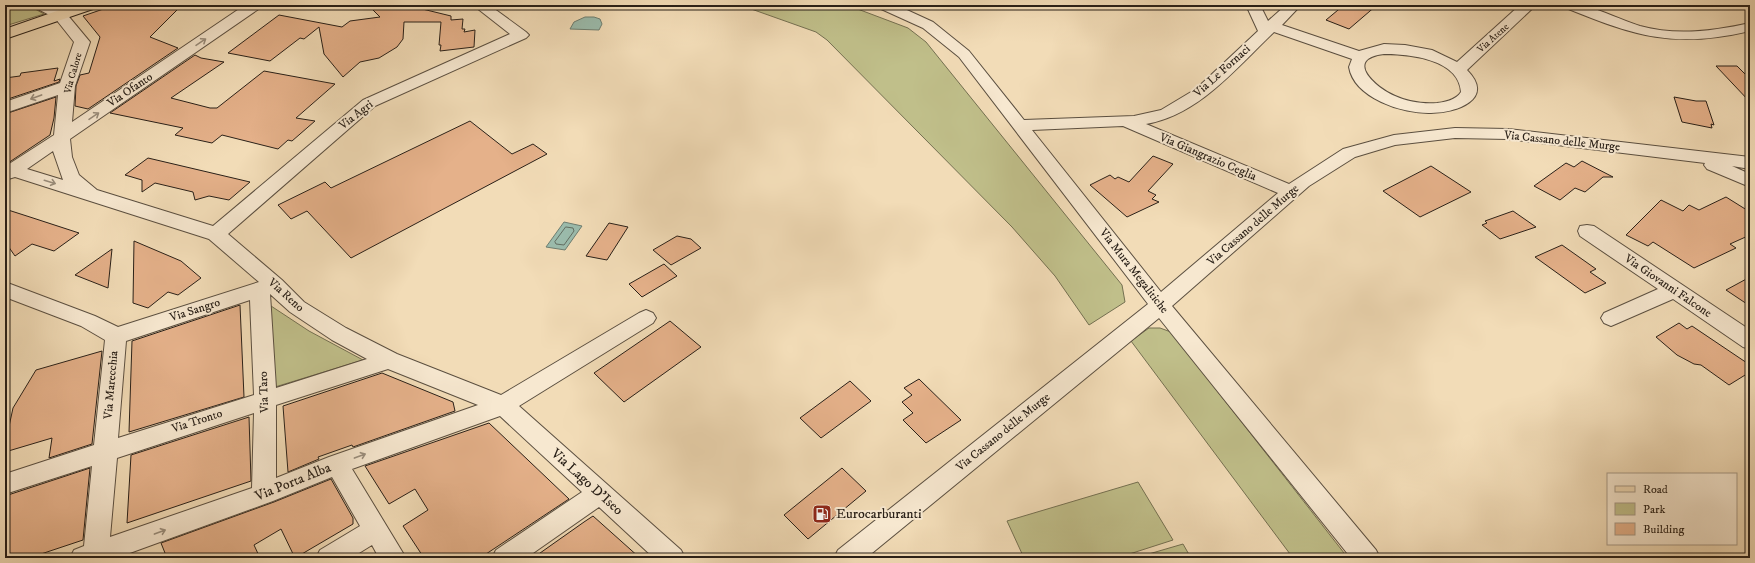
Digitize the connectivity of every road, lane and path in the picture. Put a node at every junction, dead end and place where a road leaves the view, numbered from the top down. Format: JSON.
{"nodes":[{"id":1,"x":41,"y":5,"type":"edge"},
{"id":2,"x":90,"y":5,"type":"edge"},
{"id":3,"x":255,"y":5,"type":"edge"},
{"id":4,"x":480,"y":5,"type":"edge"},
{"id":5,"x":884,"y":5,"type":"edge"},
{"id":6,"x":1253,"y":5,"type":"edge"},
{"id":7,"x":1294,"y":5,"type":"edge"},
{"id":8,"x":1529,"y":5,"type":"edge"},
{"id":9,"x":1570,"y":5,"type":"edge"},
{"id":10,"x":60,"y":15,"type":"junction"},
{"id":11,"x":1750,"y":27,"type":"edge"},
{"id":12,"x":1269,"y":29,"type":"junction"},
{"id":13,"x":5,"y":34,"type":"edge"},
{"id":14,"x":1361,"y":57,"type":"junction"},
{"id":15,"x":1457,"y":70,"type":"junction"},
{"id":16,"x":67,"y":86,"type":"junction"},
{"id":17,"x":1447,"y":107,"type":"junction"},
{"id":18,"x":5,"y":108,"type":"edge"},
{"id":19,"x":1126,"y":122,"type":"junction"},
{"id":20,"x":1020,"y":125,"type":"junction"},
{"id":21,"x":1472,"y":133,"type":"junction"},
{"id":22,"x":61,"y":138,"type":"junction"},
{"id":23,"x":1691,"y":156,"type":"junction"},
{"id":24,"x":1750,"y":163,"type":"edge"},
{"id":25,"x":9,"y":173,"type":"edge"},
{"id":26,"x":1750,"y":181,"type":"edge"},
{"id":27,"x":1291,"y":192,"type":"junction"},
{"id":28,"x":94,"y":196,"type":"junction"},
{"id":29,"x":1587,"y":231,"type":"dead end"},
{"id":30,"x":216,"y":234,"type":"junction"},
{"id":31,"x":267,"y":287,"type":"junction"},
{"id":32,"x":5,"y":289,"type":"edge"},
{"id":33,"x":1674,"y":290,"type":"junction"},
{"id":34,"x":1160,"y":305,"type":"junction"},
{"id":35,"x":646,"y":318,"type":"dead end"},
{"id":36,"x":1611,"y":318,"type":"dead end"},
{"id":37,"x":116,"y":336,"type":"junction"},
{"id":38,"x":1750,"y":341,"type":"edge"},
{"id":39,"x":389,"y":360,"type":"junction"},
{"id":40,"x":265,"y":398,"type":"junction"},
{"id":41,"x":502,"y":405,"type":"junction"},
{"id":42,"x":105,"y":450,"type":"junction"},
{"id":43,"x":337,"y":464,"type":"junction"},
{"id":44,"x":5,"y":484,"type":"edge"},
{"id":45,"x":600,"y":493,"type":"junction"},
{"id":46,"x":264,"y":494,"type":"junction"},
{"id":47,"x":376,"y":530,"type":"junction"},
{"id":48,"x":129,"y":551,"type":"edge"},
{"id":49,"x":90,"y":557,"type":"edge"},
{"id":50,"x":329,"y":558,"type":"edge"},
{"id":51,"x":393,"y":558,"type":"edge"},
{"id":52,"x":505,"y":558,"type":"edge"},
{"id":53,"x":672,"y":558,"type":"edge"},
{"id":54,"x":847,"y":558,"type":"edge"},
{"id":55,"x":1367,"y":558,"type":"edge"}],
"edges":[{"from":1,"to":10,"type":"street"},
{"from":2,"to":10,"type":"main road"},
{"from":22,"to":3,"type":"street","name":"Via Ofanto","one_way":true},
{"from":4,"to":30,"type":"street","name":"Via Agri"},
{"from":5,"to":20,"type":"street","name":"Via Mura Megalitiche"},
{"from":6,"to":12,"type":"street"},
{"from":7,"to":12,"type":"street","name":"Via Le Fornaci"},
{"from":8,"to":15,"type":"street","name":"Via Atene"},
{"from":9,"to":11,"type":"street"},
{"from":10,"to":13,"type":"main road"},
{"from":10,"to":16,"type":"street","name":"Via Calore"},
{"from":12,"to":14,"type":"street"},
{"from":12,"to":19,"type":"street","name":"Via Le Fornaci"},
{"from":14,"to":15,"type":"street"},
{"from":14,"to":17,"type":"street"},
{"from":15,"to":17,"type":"street"},
{"from":16,"to":18,"type":"street","one_way":true},
{"from":16,"to":22,"type":"street","name":"Via Calore"},
{"from":17,"to":21,"type":"street"},
{"from":19,"to":20,"type":"street","name":"Via Le Fornaci"},
{"from":19,"to":27,"type":"street","name":"Via Giangrazio Ceglia"},
{"from":20,"to":34,"type":"street","name":"Via Mura Megalitiche"},
{"from":21,"to":23,"type":"street","name":"Via Cassano delle Murge"},
{"from":21,"to":27,"type":"street","name":"Via Cassano delle Murge"},
{"from":22,"to":25,"type":"street","name":"Via Ofanto"},
{"from":22,"to":28,"type":"street","name":"Via Reno"},
{"from":23,"to":24,"type":"street","name":"Via Cassano delle Murge"},
{"from":23,"to":26,"type":"street"},
{"from":25,"to":28,"type":"street","name":"Via Reno","one_way":true},
{"from":27,"to":34,"type":"street","name":"Via Cassano delle Murge"},
{"from":28,"to":30,"type":"street","name":"Via Reno"},
{"from":29,"to":33,"type":"street","name":"Via Giovanni Falcone"},
{"from":30,"to":31,"type":"street","name":"Via Reno"},
{"from":31,"to":37,"type":"street","name":"Via Sangro"},
{"from":31,"to":39,"type":"street","name":"Via Reno"},
{"from":31,"to":40,"type":"street","name":"Via Taro"},
{"from":32,"to":37,"type":"street","name":"Via Marecchia"},
{"from":33,"to":36,"type":"street"},
{"from":33,"to":38,"type":"street","name":"Via Giovanni Falcone"},
{"from":34,"to":54,"type":"street","name":"Via Cassano delle Murge"},
{"from":34,"to":55,"type":"street","name":"Via Mura Megalitiche"},
{"from":35,"to":41,"type":"street","name":"Via Porta Alba"},
{"from":37,"to":42,"type":"street","name":"Via Marecchia"},
{"from":39,"to":40,"type":"street","name":"Via Tronto"},
{"from":39,"to":41,"type":"street","name":"Via Reno"},
{"from":40,"to":42,"type":"street","name":"Via Tronto"},
{"from":40,"to":46,"type":"street","name":"Via Taro"},
{"from":43,"to":41,"type":"street","name":"Via Porta Alba","one_way":true},
{"from":41,"to":45,"type":"street","name":"Via Lago D'Iseo"},
{"from":42,"to":44,"type":"street","name":"Via Tronto"},
{"from":42,"to":49,"type":"street","name":"Via Marecchia"},
{"from":43,"to":46,"type":"street","name":"Via Porta Alba"},
{"from":43,"to":47,"type":"street"},
{"from":45,"to":52,"type":"street"},
{"from":45,"to":53,"type":"street","name":"Via Lago D'Iseo"},
{"from":48,"to":46,"type":"street","name":"Via Porta Alba","one_way":true},
{"from":47,"to":50,"type":"street"},
{"from":47,"to":51,"type":"street"},
{"from":48,"to":49,"type":"street","name":"Via Porta Alba"}]}
